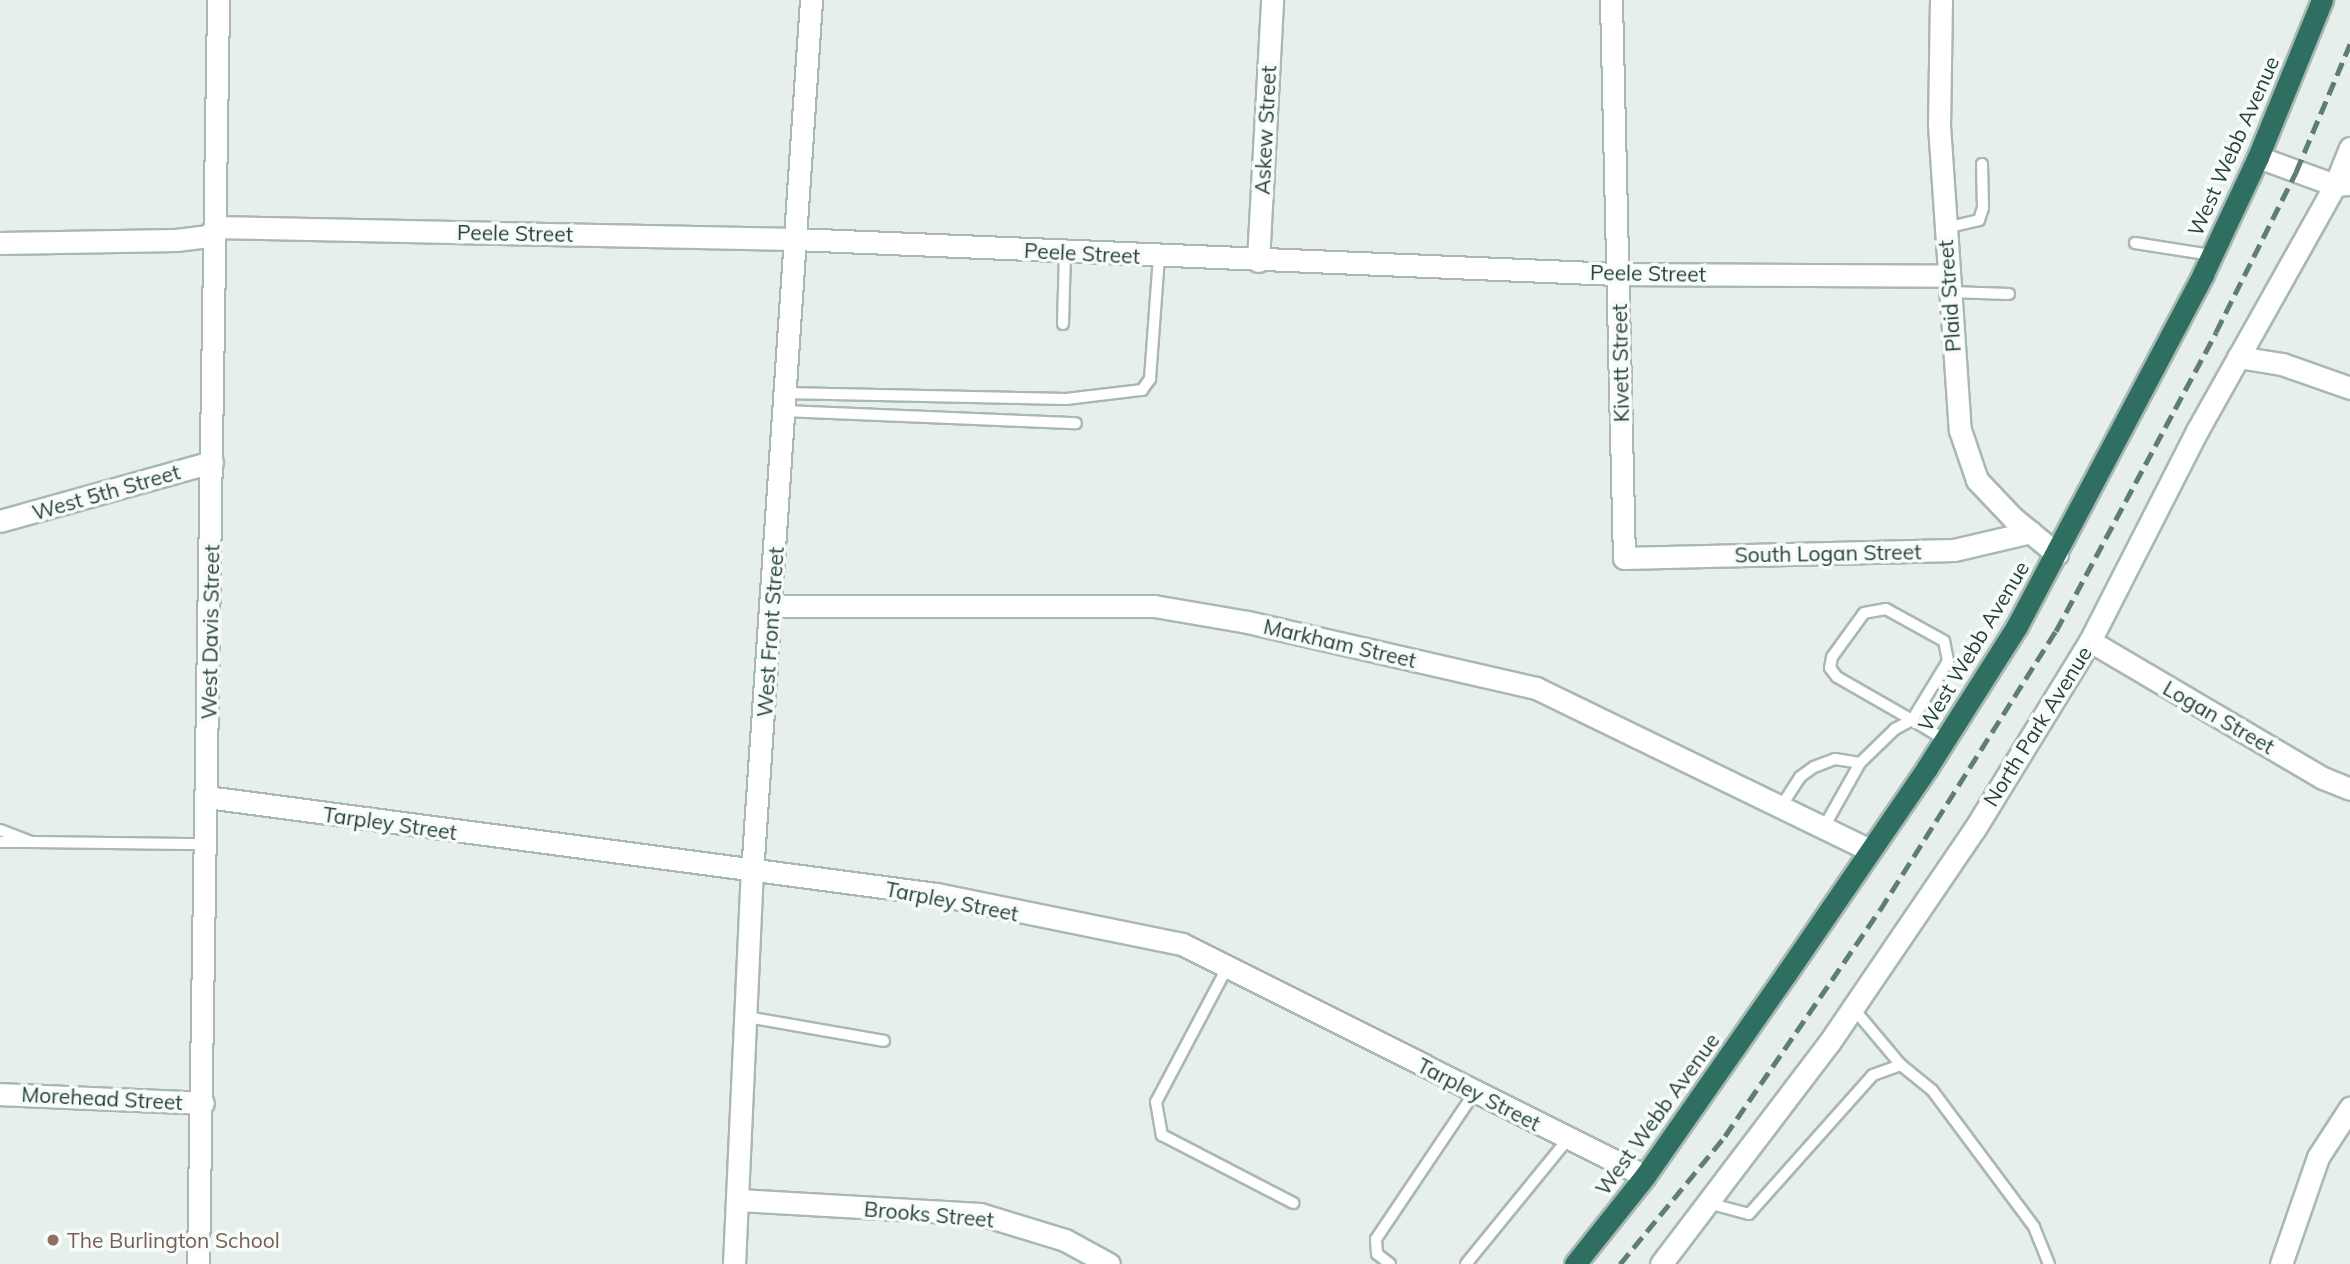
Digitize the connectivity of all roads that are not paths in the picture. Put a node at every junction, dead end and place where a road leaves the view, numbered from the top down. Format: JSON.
{"nodes":[{"id":1,"x":218,"y":0,"type":"edge"},
{"id":2,"x":811,"y":0,"type":"edge"},
{"id":3,"x":1272,"y":0,"type":"edge"},
{"id":4,"x":1611,"y":0,"type":"edge"},
{"id":5,"x":1941,"y":0,"type":"edge"},
{"id":6,"x":2322,"y":0,"type":"edge"},
{"id":7,"x":2350,"y":148,"type":"edge"},
{"id":8,"x":2259,"y":157,"type":"junction"},
{"id":9,"x":1982,"y":164,"type":"dead end"},
{"id":10,"x":2343,"y":185,"type":"edge"},
{"id":11,"x":1945,"y":228,"type":"junction"},
{"id":12,"x":215,"y":231,"type":"junction"},
{"id":13,"x":795,"y":239,"type":"junction"},
{"id":14,"x":0,"y":243,"type":"edge"},
{"id":15,"x":2135,"y":243,"type":"dead end"},
{"id":16,"x":1065,"y":253,"type":"junction"},
{"id":17,"x":2212,"y":255,"type":"junction"},
{"id":18,"x":1159,"y":257,"type":"junction"},
{"id":19,"x":1258,"y":261,"type":"junction"},
{"id":20,"x":1618,"y":274,"type":"junction"},
{"id":21,"x":1949,"y":284,"type":"junction"},
{"id":22,"x":2009,"y":294,"type":"dead end"},
{"id":23,"x":1063,"y":324,"type":"dead end"},
{"id":24,"x":2238,"y":357,"type":"junction"},
{"id":25,"x":2350,"y":388,"type":"edge"},
{"id":26,"x":785,"y":402,"type":"junction"},
{"id":27,"x":1076,"y":423,"type":"dead end"},
{"id":28,"x":212,"y":462,"type":"junction"},
{"id":29,"x":0,"y":521,"type":"edge"},
{"id":30,"x":2031,"y":532,"type":"junction"},
{"id":31,"x":2057,"y":554,"type":"junction"},
{"id":32,"x":1624,"y":558,"type":"joint"},
{"id":33,"x":772,"y":606,"type":"junction"},
{"id":34,"x":2090,"y":641,"type":"junction"},
{"id":35,"x":1912,"y":720,"type":"junction"},
{"id":36,"x":1945,"y":740,"type":"junction"},
{"id":37,"x":1860,"y":763,"type":"junction"},
{"id":38,"x":2350,"y":789,"type":"edge"},
{"id":39,"x":207,"y":797,"type":"junction"},
{"id":40,"x":1782,"y":806,"type":"junction"},
{"id":41,"x":1824,"y":827,"type":"junction"},
{"id":42,"x":0,"y":830,"type":"edge"},
{"id":43,"x":0,"y":842,"type":"edge"},
{"id":44,"x":32,"y":842,"type":"junction"},
{"id":45,"x":206,"y":844,"type":"junction"},
{"id":46,"x":1870,"y":850,"type":"junction"},
{"id":47,"x":752,"y":873,"type":"junction"},
{"id":48,"x":1228,"y":967,"type":"junction"},
{"id":49,"x":1853,"y":1008,"type":"junction"},
{"id":50,"x":747,"y":1017,"type":"junction"},
{"id":51,"x":884,"y":1041,"type":"dead end"},
{"id":52,"x":1901,"y":1065,"type":"junction"},
{"id":53,"x":1474,"y":1093,"type":"junction"},
{"id":54,"x":0,"y":1094,"type":"edge"},
{"id":55,"x":204,"y":1103,"type":"junction"},
{"id":56,"x":2350,"y":1108,"type":"edge"},
{"id":57,"x":1568,"y":1139,"type":"junction"},
{"id":58,"x":1645,"y":1176,"type":"junction"},
{"id":59,"x":739,"y":1200,"type":"junction"},
{"id":60,"x":1293,"y":1203,"type":"dead end"},
{"id":61,"x":1708,"y":1203,"type":"junction"},
{"id":62,"x":198,"y":1264,"type":"edge"},
{"id":63,"x":734,"y":1264,"type":"edge"},
{"id":64,"x":1109,"y":1264,"type":"edge"},
{"id":65,"x":1390,"y":1264,"type":"edge"},
{"id":66,"x":1466,"y":1264,"type":"edge"},
{"id":67,"x":1575,"y":1264,"type":"edge"},
{"id":68,"x":1661,"y":1264,"type":"edge"},
{"id":69,"x":2049,"y":1264,"type":"edge"},
{"id":70,"x":2281,"y":1264,"type":"edge"}],
"edges":[{"from":1,"to":12,"type":"street","name":"West Davis Street"},
{"from":2,"to":13,"type":"street","name":"West Front Street"},
{"from":3,"to":19,"type":"street","name":"Askew Street"},
{"from":4,"to":20,"type":"street","name":"Kivett Street"},
{"from":5,"to":11,"type":"street","name":"Plaid Street"},
{"from":6,"to":8,"type":"highway","name":"West Webb Avenue"},
{"from":7,"to":10,"type":"street","name":"North Park Avenue"},
{"from":8,"to":10,"type":"street"},
{"from":8,"to":17,"type":"highway","name":"West Webb Avenue"},
{"from":9,"to":11,"type":"lane"},
{"from":10,"to":24,"type":"street","name":"North Park Avenue"},
{"from":11,"to":21,"type":"street","name":"Plaid Street"},
{"from":12,"to":13,"type":"street","name":"Peele Street"},
{"from":12,"to":14,"type":"street","name":"Peele Street"},
{"from":12,"to":28,"type":"street","name":"West Davis Street"},
{"from":13,"to":16,"type":"street","name":"Peele Street"},
{"from":13,"to":26,"type":"street","name":"West Front Street"},
{"from":15,"to":17,"type":"lane"},
{"from":16,"to":18,"type":"street","name":"Peele Street"},
{"from":16,"to":23,"type":"lane"},
{"from":17,"to":31,"type":"highway","name":"West Webb Avenue"},
{"from":18,"to":19,"type":"street","name":"Peele Street"},
{"from":18,"to":26,"type":"lane"},
{"from":19,"to":20,"type":"street","name":"Peele Street"},
{"from":20,"to":21,"type":"street","name":"Peele Street"},
{"from":20,"to":32,"type":"street","name":"Kivett Street"},
{"from":21,"to":22,"type":"lane"},
{"from":21,"to":30,"type":"street","name":"Plaid Street"},
{"from":24,"to":25,"type":"street"},
{"from":24,"to":34,"type":"street","name":"North Park Avenue"},
{"from":26,"to":27,"type":"lane"},
{"from":26,"to":33,"type":"street","name":"West Front Street"},
{"from":28,"to":29,"type":"street","name":"West 5th Street"},
{"from":28,"to":39,"type":"street","name":"West Davis Street"},
{"from":30,"to":31,"type":"street","name":"Plaid Street"},
{"from":30,"to":32,"type":"street","name":"South Logan Street"},
{"from":31,"to":36,"type":"highway","name":"West Webb Avenue"},
{"from":33,"to":40,"type":"street","name":"Markham Street"},
{"from":33,"to":47,"type":"street","name":"West Front Street"},
{"from":34,"to":38,"type":"street","name":"Logan Street"},
{"from":34,"to":49,"type":"street","name":"North Park Avenue"},
{"from":35,"to":35,"type":"lane"},
{"from":35,"to":36,"type":"lane"},
{"from":35,"to":37,"type":"lane"},
{"from":36,"to":46,"type":"highway","name":"West Webb Avenue"},
{"from":37,"to":40,"type":"lane"},
{"from":37,"to":41,"type":"lane"},
{"from":39,"to":45,"type":"street","name":"West Davis Street"},
{"from":39,"to":47,"type":"street","name":"Tarpley Street"},
{"from":40,"to":41,"type":"street","name":"Markham Street"},
{"from":41,"to":46,"type":"street","name":"Markham Street"},
{"from":42,"to":44,"type":"lane"},
{"from":43,"to":44,"type":"lane"},
{"from":44,"to":45,"type":"lane"},
{"from":45,"to":55,"type":"street","name":"West Davis Street"},
{"from":46,"to":58,"type":"highway","name":"West Webb Avenue"},
{"from":47,"to":48,"type":"street","name":"Tarpley Street"},
{"from":47,"to":50,"type":"street","name":"West Front Street"},
{"from":48,"to":53,"type":"street","name":"Tarpley Street"},
{"from":48,"to":60,"type":"lane"},
{"from":49,"to":52,"type":"lane"},
{"from":49,"to":61,"type":"street","name":"North Park Avenue"},
{"from":50,"to":51,"type":"lane"},
{"from":50,"to":59,"type":"street","name":"West Front Street"},
{"from":52,"to":61,"type":"lane"},
{"from":52,"to":69,"type":"lane"},
{"from":53,"to":57,"type":"street","name":"Tarpley Street"},
{"from":53,"to":65,"type":"lane"},
{"from":54,"to":55,"type":"street","name":"Morehead Street"},
{"from":55,"to":62,"type":"street","name":"West Davis Street"},
{"from":56,"to":70,"type":"street"},
{"from":57,"to":58,"type":"street","name":"Tarpley Street"},
{"from":57,"to":66,"type":"lane"},
{"from":58,"to":67,"type":"highway","name":"West Webb Avenue"},
{"from":59,"to":63,"type":"street","name":"West Front Street"},
{"from":59,"to":64,"type":"street","name":"Brooks Street"},
{"from":61,"to":68,"type":"street","name":"North Park Avenue"}]}
